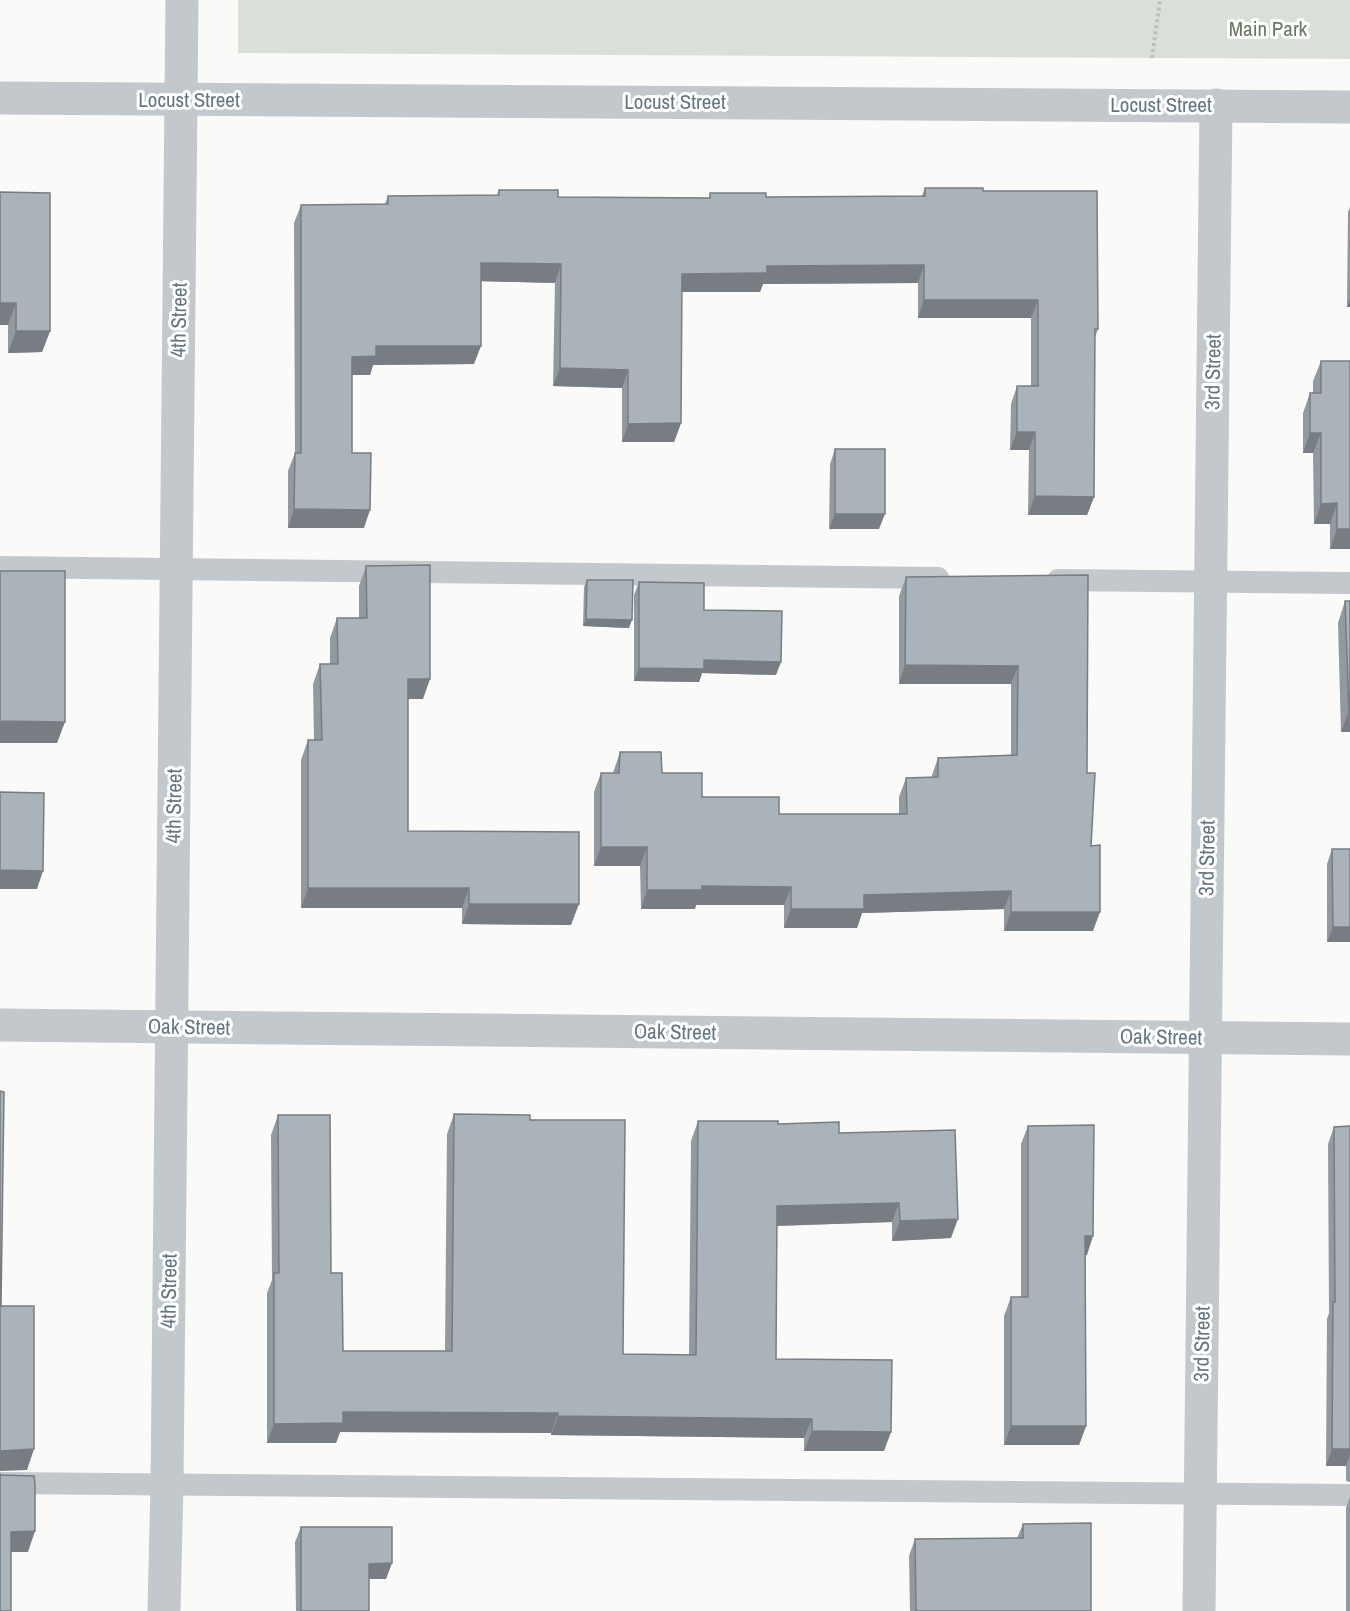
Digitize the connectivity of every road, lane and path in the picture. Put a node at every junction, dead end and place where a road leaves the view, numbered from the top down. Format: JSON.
{"nodes":[{"id":1,"x":182,"y":0,"type":"edge"},
{"id":2,"x":1160,"y":0,"type":"edge"},
{"id":3,"x":1152,"y":58,"type":"dead end"},
{"id":4,"x":0,"y":98,"type":"edge"},
{"id":5,"x":181,"y":100,"type":"junction"},
{"id":6,"x":1216,"y":105,"type":"junction"},
{"id":7,"x":1350,"y":107,"type":"edge"},
{"id":8,"x":0,"y":567,"type":"edge"},
{"id":9,"x":176,"y":569,"type":"junction"},
{"id":10,"x":961,"y":579,"type":"edge"},
{"id":11,"x":1032,"y":579,"type":"edge"},
{"id":12,"x":1210,"y":582,"type":"junction"},
{"id":13,"x":1350,"y":583,"type":"edge"},
{"id":14,"x":0,"y":1025,"type":"edge"},
{"id":15,"x":172,"y":1027,"type":"junction"},
{"id":16,"x":1205,"y":1038,"type":"junction"},
{"id":17,"x":1350,"y":1039,"type":"edge"},
{"id":18,"x":0,"y":1483,"type":"edge"},
{"id":19,"x":167,"y":1484,"type":"junction"},
{"id":20,"x":1200,"y":1493,"type":"junction"},
{"id":21,"x":1350,"y":1495,"type":"edge"},
{"id":22,"x":164,"y":1611,"type":"edge"},
{"id":23,"x":1199,"y":1611,"type":"edge"}],
"edges":[{"from":1,"to":5,"type":"street","name":"4th Street"},
{"from":2,"to":3,"type":"path"},
{"from":4,"to":5,"type":"street","name":"Locust Street"},
{"from":5,"to":6,"type":"street","name":"Locust Street"},
{"from":5,"to":9,"type":"street","name":"4th Street"},
{"from":6,"to":7,"type":"street","name":"Locust Street"},
{"from":6,"to":12,"type":"street","name":"3rd Street"},
{"from":8,"to":9,"type":"lane"},
{"from":9,"to":10,"type":"lane"},
{"from":9,"to":15,"type":"street","name":"4th Street"},
{"from":11,"to":12,"type":"lane"},
{"from":12,"to":13,"type":"lane"},
{"from":12,"to":16,"type":"street","name":"3rd Street"},
{"from":14,"to":15,"type":"street","name":"Oak Street"},
{"from":15,"to":16,"type":"street","name":"Oak Street"},
{"from":15,"to":19,"type":"street","name":"4th Street"},
{"from":16,"to":17,"type":"street","name":"Oak Street"},
{"from":16,"to":20,"type":"street","name":"3rd Street"},
{"from":18,"to":19,"type":"lane"},
{"from":19,"to":20,"type":"lane"},
{"from":19,"to":22,"type":"street","name":"4th Street"},
{"from":20,"to":21,"type":"lane"},
{"from":20,"to":23,"type":"street","name":"3rd Street"}]}
